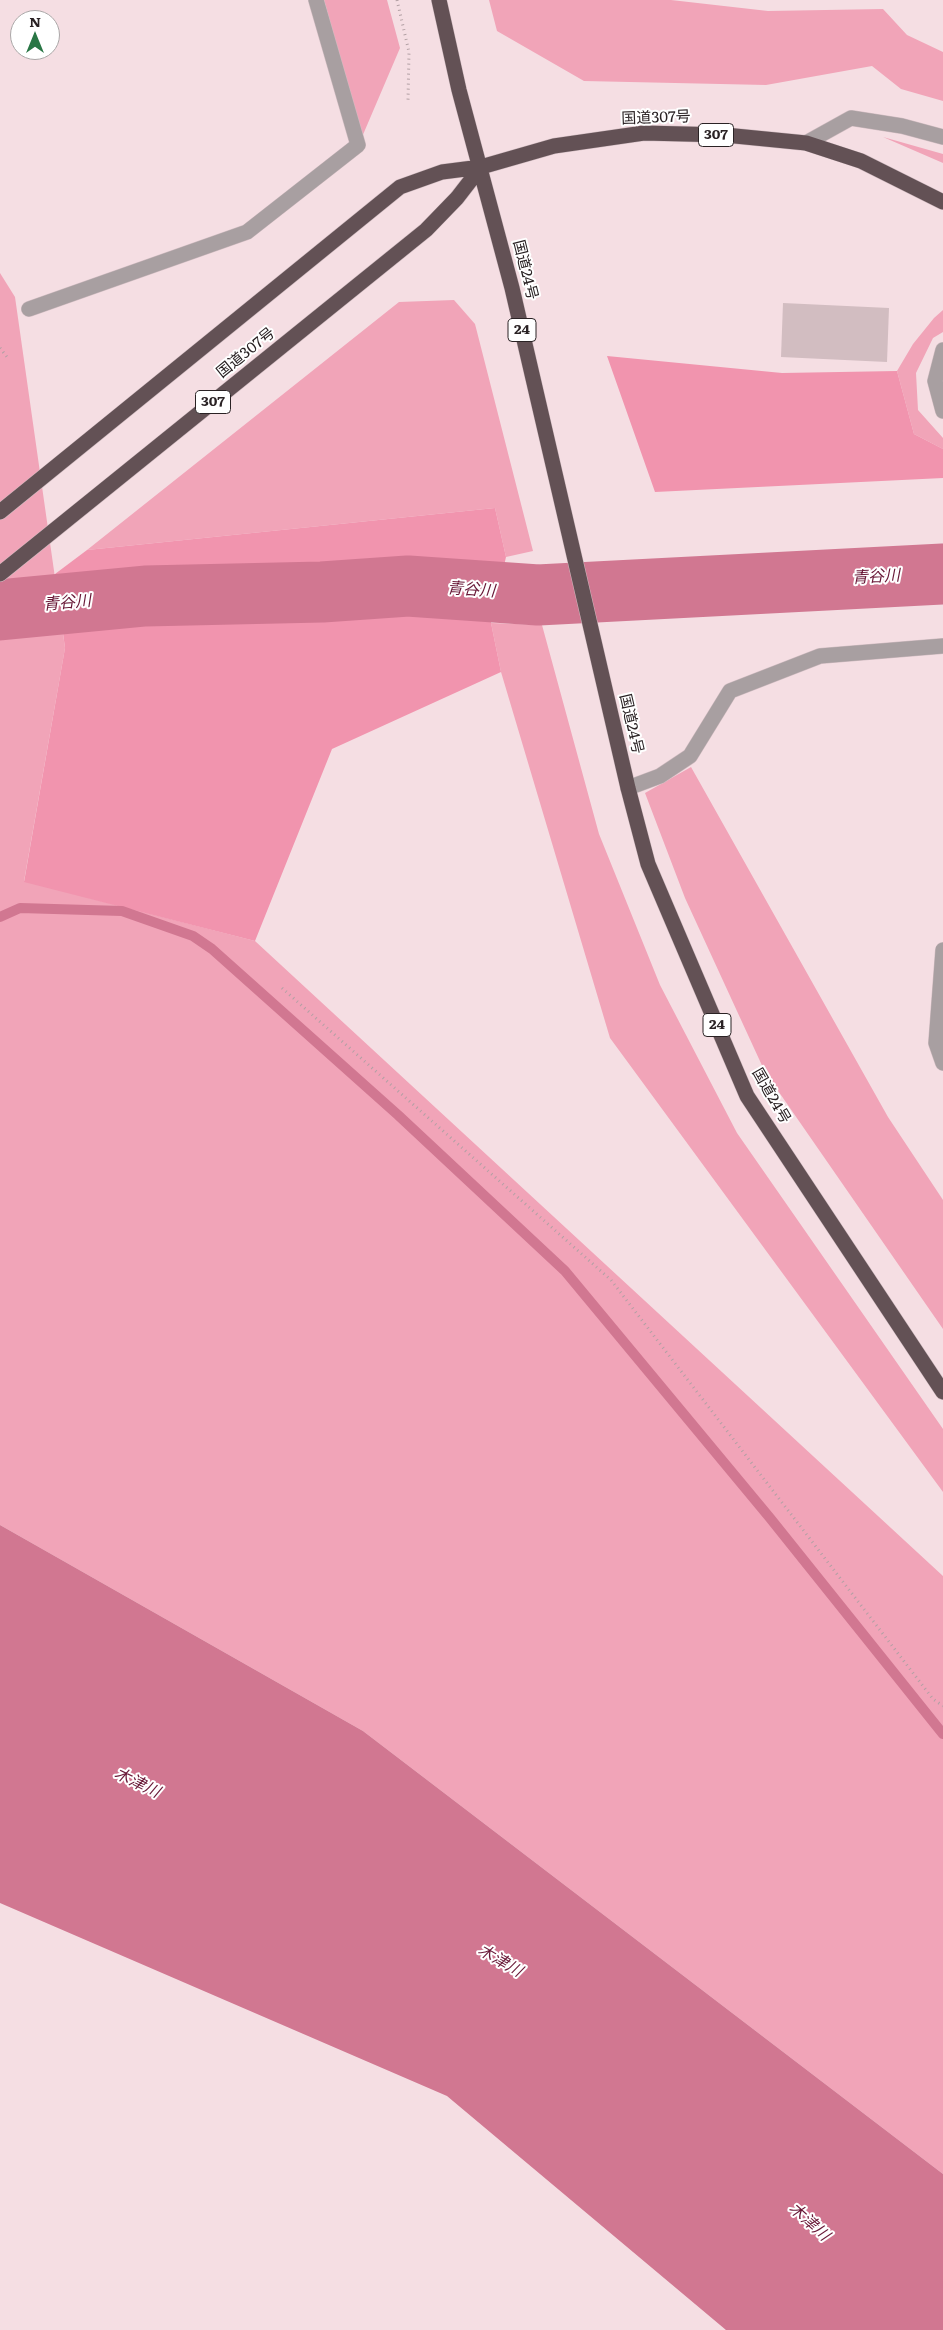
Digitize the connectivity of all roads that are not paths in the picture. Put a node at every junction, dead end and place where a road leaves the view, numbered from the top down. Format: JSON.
{"nodes":[{"id":1,"x":316,"y":0,"type":"edge"},
{"id":2,"x":439,"y":0,"type":"edge"},
{"id":3,"x":943,"y":137,"type":"edge"},
{"id":4,"x":806,"y":144,"type":"junction"},
{"id":5,"x":481,"y":167,"type":"junction"},
{"id":6,"x":943,"y":202,"type":"edge"},
{"id":7,"x":29,"y":309,"type":"dead end"},
{"id":8,"x":943,"y":350,"type":"edge"},
{"id":9,"x":943,"y":411,"type":"edge"},
{"id":10,"x":0,"y":512,"type":"edge"},
{"id":11,"x":0,"y":574,"type":"edge"},
{"id":12,"x":943,"y":646,"type":"edge"},
{"id":13,"x":628,"y":788,"type":"junction"},
{"id":14,"x":943,"y":950,"type":"edge"},
{"id":15,"x":943,"y":1063,"type":"edge"},
{"id":16,"x":943,"y":1392,"type":"edge"}],
"edges":[{"from":1,"to":7,"type":"street"},
{"from":2,"to":5,"type":"highway","name":"国道24号","number":"24"},
{"from":3,"to":4,"type":"street"},
{"from":4,"to":5,"type":"highway","name":"国道307号","number":"307"},
{"from":4,"to":6,"type":"highway","name":"国道307号","number":"307"},
{"from":5,"to":10,"type":"highway","name":"国道307号","number":"307"},
{"from":5,"to":11,"type":"highway","name":"国道307号","number":"307"},
{"from":5,"to":13,"type":"highway","name":"国道24号","number":"24"},
{"from":8,"to":9,"type":"street"},
{"from":12,"to":13,"type":"street"},
{"from":13,"to":16,"type":"highway","name":"国道24号","number":"24"},
{"from":14,"to":15,"type":"street"}]}
